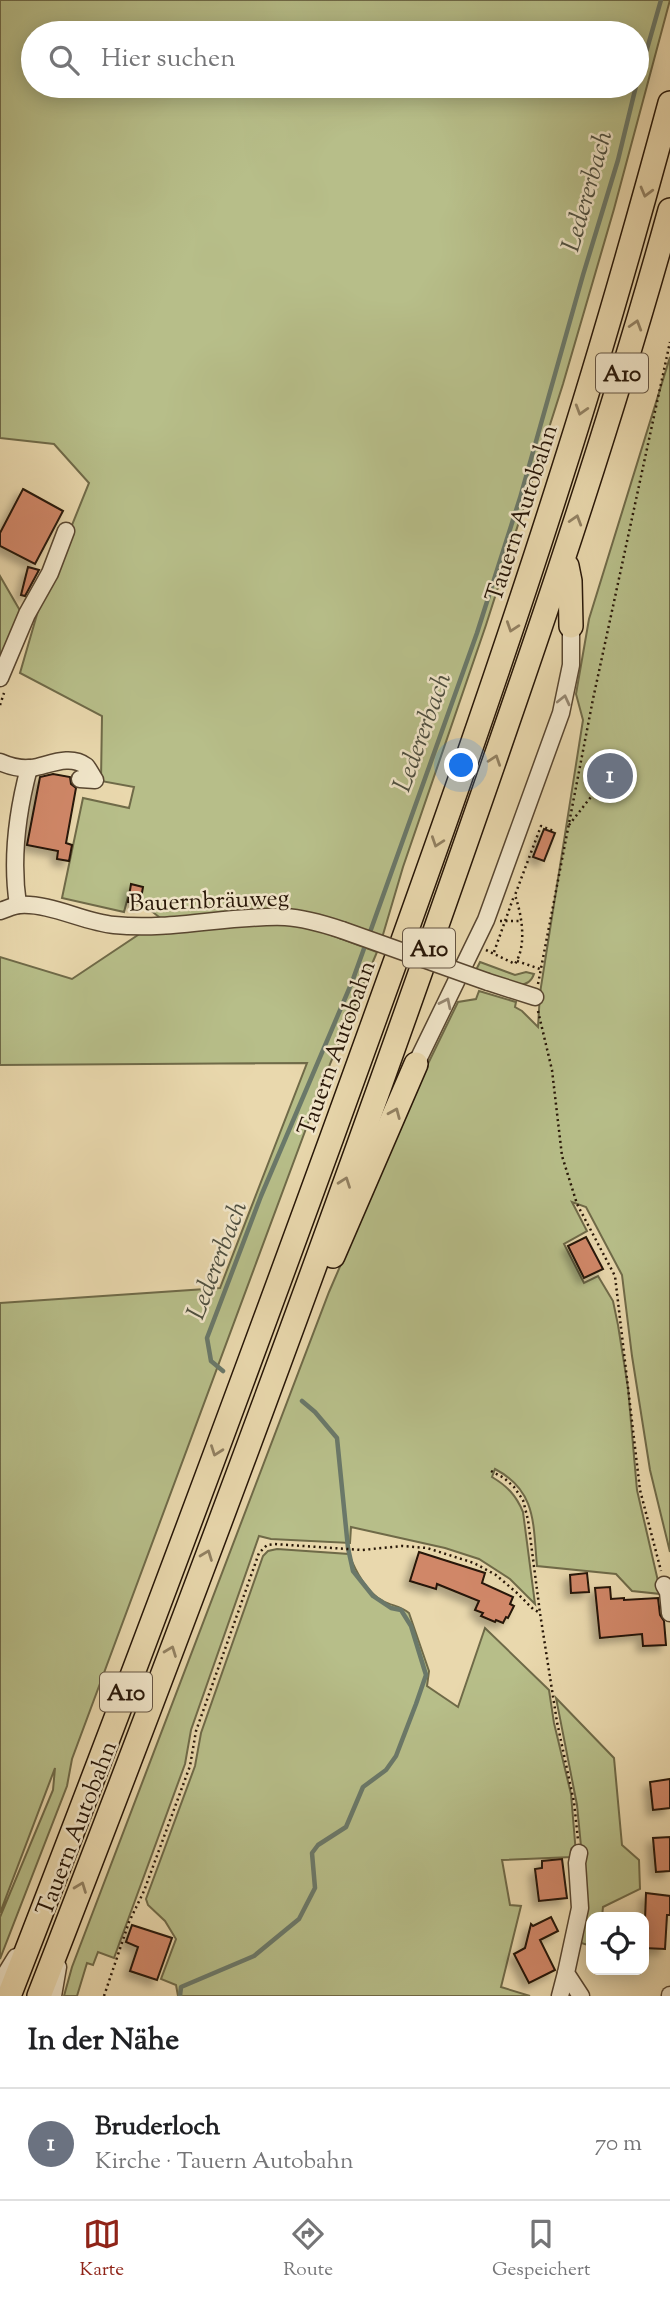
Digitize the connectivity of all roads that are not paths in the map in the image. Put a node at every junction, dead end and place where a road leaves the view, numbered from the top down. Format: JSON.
{"nodes":[{"id":1,"x":670,"y":103,"type":"edge"},
{"id":2,"x":670,"y":210,"type":"edge"},
{"id":3,"x":66,"y":531,"type":"dead end"},
{"id":4,"x":565,"y":556,"type":"junction"},
{"id":5,"x":571,"y":626,"type":"joint"},
{"id":6,"x":0,"y":678,"type":"edge"},
{"id":7,"x":0,"y":762,"type":"edge"},
{"id":8,"x":29,"y":768,"type":"junction"},
{"id":9,"x":80,"y":779,"type":"dead end"},
{"id":10,"x":18,"y":905,"type":"junction"},
{"id":11,"x":0,"y":911,"type":"edge"},
{"id":12,"x":535,"y":997,"type":"road end"},
{"id":13,"x":416,"y":1064,"type":"joint"},
{"id":14,"x":288,"y":1338,"type":"junction"},
{"id":15,"x":664,"y":1585,"type":"road end"},
{"id":16,"x":670,"y":1613,"type":"edge"},
{"id":17,"x":579,"y":1853,"type":"road end"},
{"id":18,"x":38,"y":1922,"type":"junction"},
{"id":19,"x":64,"y":1932,"type":"junction"},
{"id":20,"x":566,"y":1973,"type":"junction"},
{"id":21,"x":0,"y":1983,"type":"edge"},
{"id":22,"x":9,"y":1996,"type":"edge"},
{"id":23,"x":39,"y":1996,"type":"edge"},
{"id":24,"x":53,"y":1996,"type":"edge"},
{"id":25,"x":560,"y":1996,"type":"edge"},
{"id":26,"x":581,"y":1996,"type":"edge"}],
"edges":[{"from":1,"to":18,"type":"highway","name":"Tauern Autobahn","number":"A10","one_way":true},
{"from":4,"to":2,"type":"highway","name":"Tauern Autobahn","number":"A10","one_way":true},
{"from":3,"to":6,"type":"street"},
{"from":4,"to":5,"type":"highway"},
{"from":14,"to":4,"type":"highway","name":"Tauern Autobahn","number":"A10","one_way":true},
{"from":13,"to":5,"type":"street","one_way":true},
{"from":7,"to":8,"type":"street"},
{"from":8,"to":9,"type":"street"},
{"from":8,"to":10,"type":"street"},
{"from":10,"to":11,"type":"street","name":"Bauernbräuweg"},
{"from":10,"to":12,"type":"street","name":"Bauernbräuweg","bridge":true},
{"from":14,"to":13,"type":"highway","one_way":true},
{"from":19,"to":14,"type":"highway","name":"Tauern Autobahn","number":"A10","one_way":true},
{"from":15,"to":16,"type":"street"},
{"from":17,"to":20,"type":"street"},
{"from":18,"to":21,"type":"street"},
{"from":18,"to":22,"type":"highway","name":"Tauern Autobahn","number":"A10"},
{"from":19,"to":23,"type":"highway","name":"Tauern Autobahn","number":"A10"},
{"from":19,"to":24,"type":"street"},
{"from":20,"to":25,"type":"street"},
{"from":20,"to":26,"type":"street"}]}
